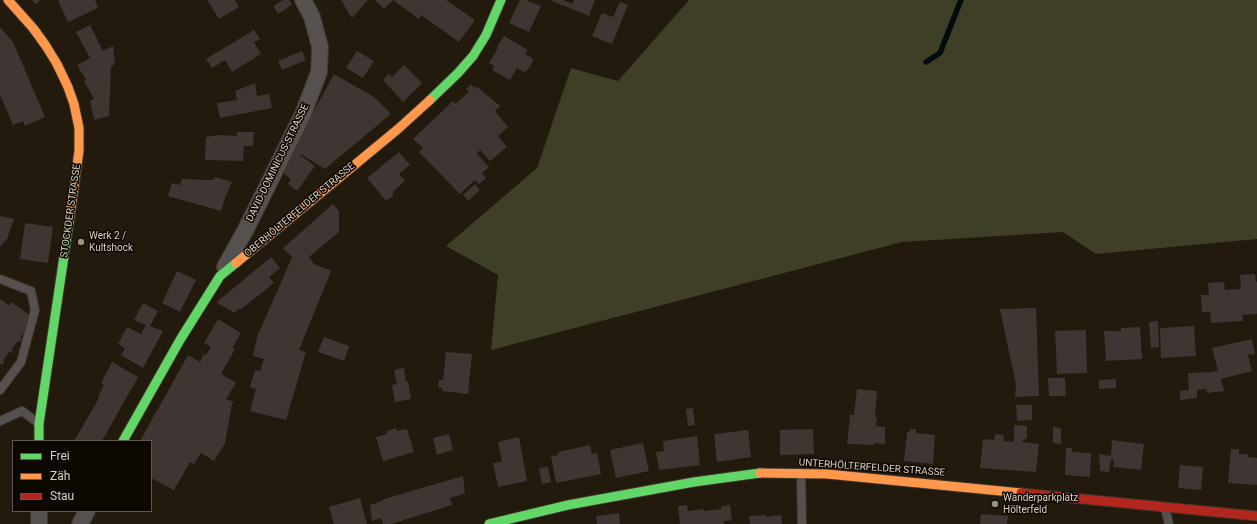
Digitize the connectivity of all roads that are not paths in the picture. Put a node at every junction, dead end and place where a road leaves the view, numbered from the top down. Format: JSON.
{"nodes":[{"id":1,"x":8,"y":0,"type":"edge"},
{"id":2,"x":303,"y":0,"type":"edge"},
{"id":3,"x":501,"y":0,"type":"edge"},
{"id":4,"x":220,"y":276,"type":"junction"},
{"id":5,"x":0,"y":279,"type":"edge"},
{"id":6,"x":0,"y":390,"type":"edge"},
{"id":7,"x":0,"y":421,"type":"edge"},
{"id":8,"x":39,"y":424,"type":"junction"},
{"id":9,"x":39,"y":440,"type":"edge"},
{"id":10,"x":124,"y":440,"type":"edge"},
{"id":11,"x":800,"y":473,"type":"junction"},
{"id":12,"x":1165,"y":507,"type":"junction"},
{"id":13,"x":39,"y":512,"type":"edge"},
{"id":14,"x":86,"y":512,"type":"edge"},
{"id":15,"x":1257,"y":516,"type":"edge"},
{"id":16,"x":39,"y":524,"type":"edge"},
{"id":17,"x":80,"y":524,"type":"edge"},
{"id":18,"x":490,"y":524,"type":"edge"},
{"id":19,"x":802,"y":524,"type":"edge"},
{"id":20,"x":1169,"y":524,"type":"edge"}],
"edges":[{"from":1,"to":8,"type":"street","name":"STOCKDER STRASSE"},
{"from":2,"to":4,"type":"street","name":"DAVID-DOMINICUS-STRASSE"},
{"from":3,"to":4,"type":"street","name":"OBERHÖLTERFELDER STRASSE"},
{"from":4,"to":10,"type":"street","name":"OBERHÖLTERFELDER STRASSE"},
{"from":5,"to":6,"type":"lane"},
{"from":7,"to":8,"type":"lane"},
{"from":8,"to":9,"type":"street","name":"STOCKDER STRASSE"},
{"from":11,"to":12,"type":"street","name":"UNTERHÖLTERFELDER STRASSE"},
{"from":11,"to":18,"type":"street","name":"UNTERHÖLTERFELDER STRASSE"},
{"from":11,"to":19,"type":"lane"},
{"from":12,"to":15,"type":"street","name":"UNTERHÖLTERFELDER STRASSE"},
{"from":12,"to":20,"type":"lane"},
{"from":13,"to":16,"type":"street"},
{"from":14,"to":17,"type":"street"}]}
